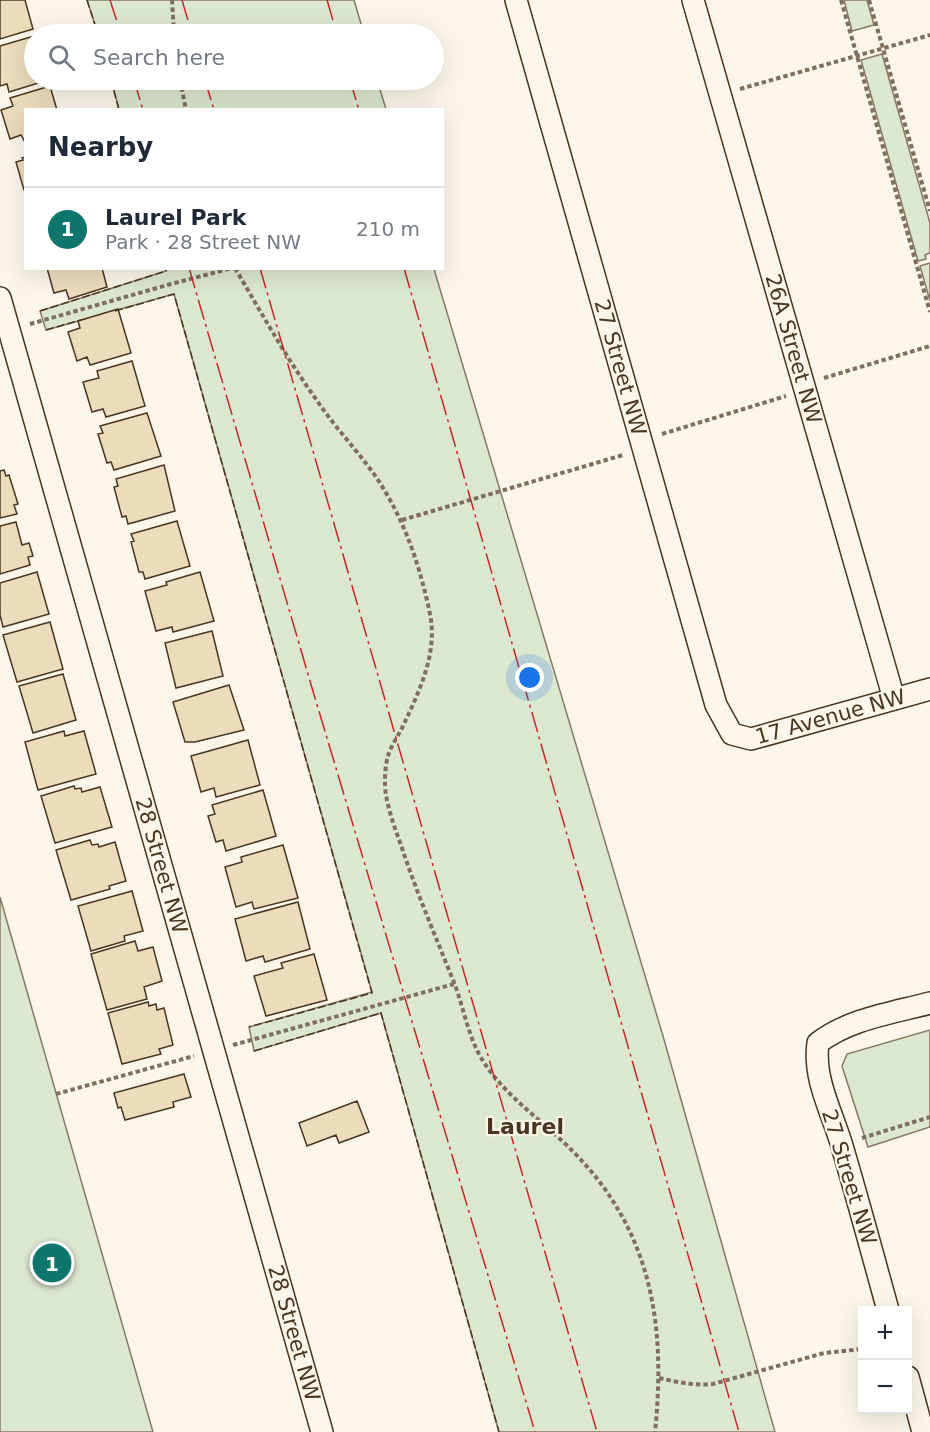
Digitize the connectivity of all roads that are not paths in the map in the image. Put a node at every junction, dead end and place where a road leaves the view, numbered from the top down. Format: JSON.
{"nodes":[{"id":1,"x":516,"y":0,"type":"edge"},
{"id":2,"x":693,"y":0,"type":"edge"},
{"id":3,"x":1,"y":303,"type":"edge"},
{"id":4,"x":930,"y":689,"type":"edge"},
{"id":5,"x":894,"y":699,"type":"junction"},
{"id":6,"x":732,"y":734,"type":"joint"},
{"id":7,"x":930,"y":1003,"type":"edge"},
{"id":8,"x":887,"y":1306,"type":"edge"},
{"id":9,"x":912,"y":1392,"type":"edge"},
{"id":10,"x":321,"y":1432,"type":"edge"},
{"id":11,"x":923,"y":1432,"type":"edge"}],
"edges":[{"from":1,"to":6,"type":"street","name":"27 Street NW"},
{"from":2,"to":5,"type":"street","name":"26A Street NW"},
{"from":3,"to":10,"type":"street","name":"28 Street NW"},
{"from":4,"to":5,"type":"street","name":"17 Avenue NW"},
{"from":5,"to":6,"type":"street","name":"17 Avenue NW"},
{"from":7,"to":8,"type":"street","name":"27 Street NW"},
{"from":9,"to":11,"type":"street"}]}
